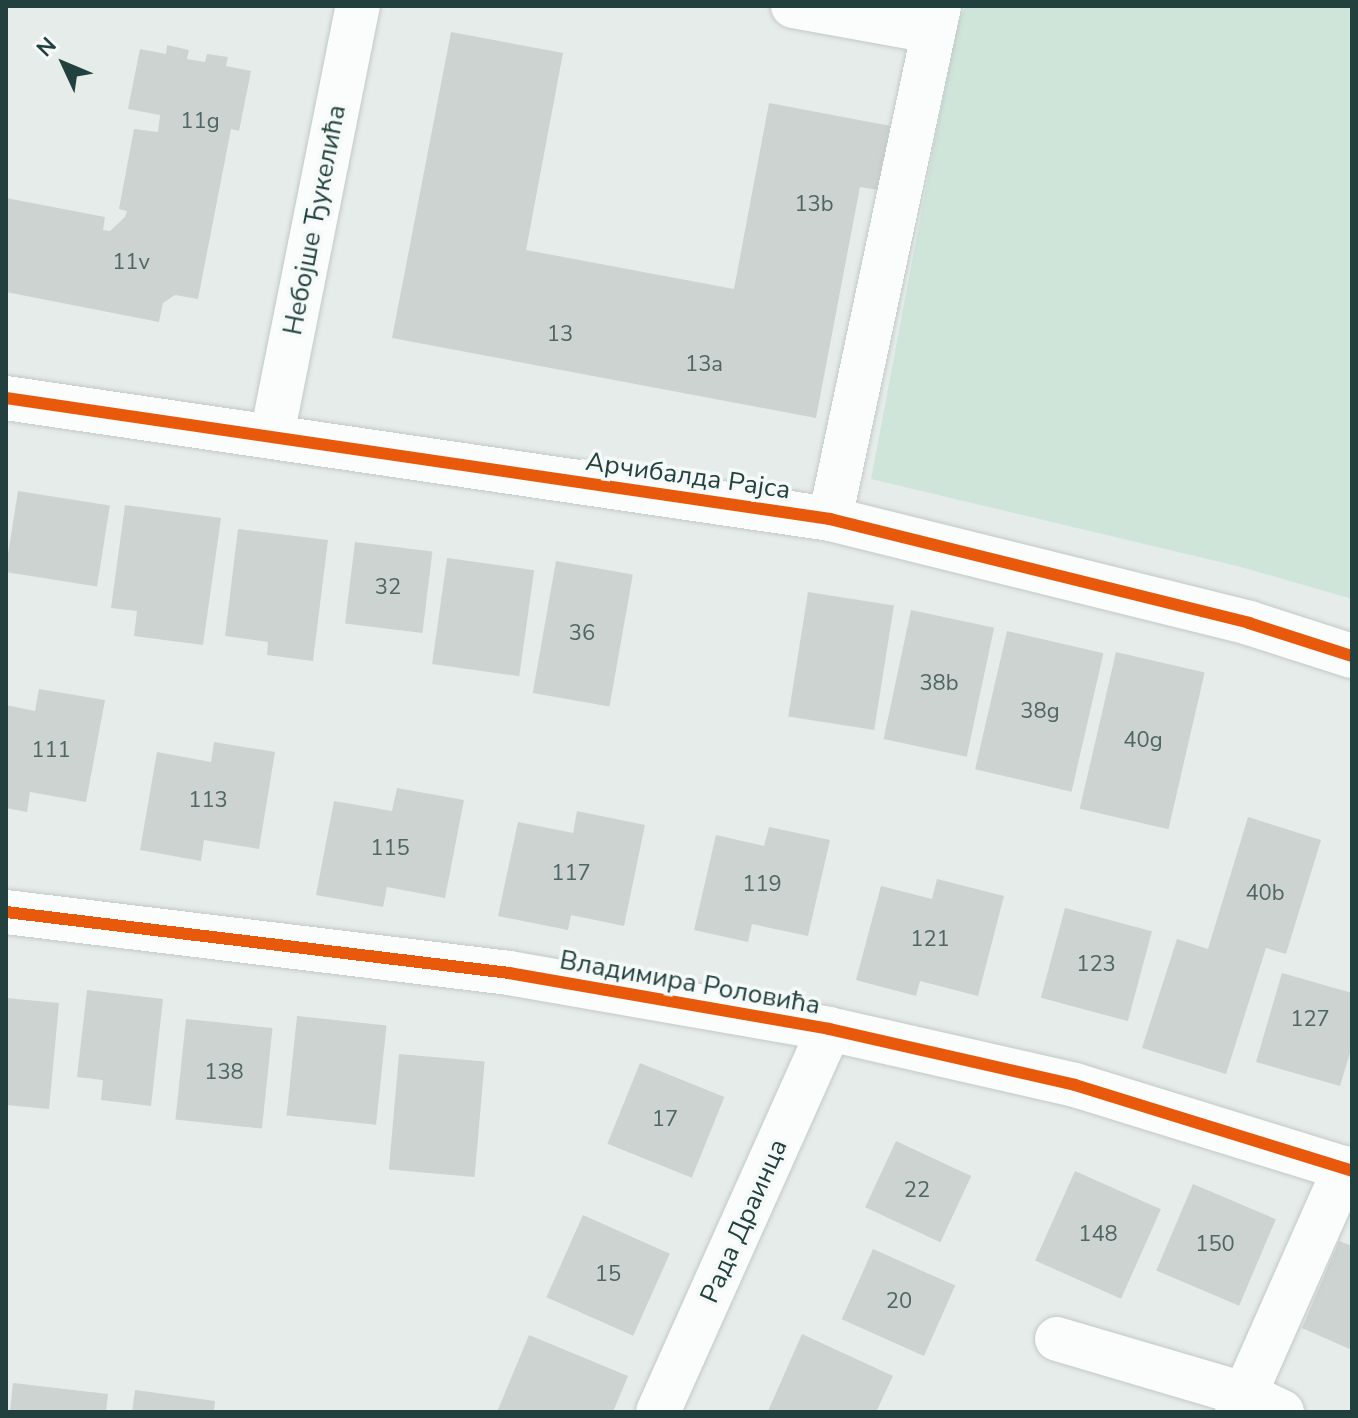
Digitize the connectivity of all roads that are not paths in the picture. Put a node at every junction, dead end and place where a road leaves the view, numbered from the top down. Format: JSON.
{"nodes":[{"id":1,"x":358,"y":6,"type":"edge"},
{"id":2,"x":793,"y":6,"type":"edge"},
{"id":3,"x":935,"y":19,"type":"edge"},
{"id":4,"x":6,"y":398,"type":"edge"},
{"id":5,"x":272,"y":435,"type":"junction"},
{"id":6,"x":830,"y":519,"type":"junction"},
{"id":7,"x":1352,"y":656,"type":"edge"},
{"id":8,"x":6,"y":912,"type":"edge"},
{"id":9,"x":829,"y":1029,"type":"junction"},
{"id":10,"x":1348,"y":1170,"type":"edge"},
{"id":11,"x":1057,"y":1339,"type":"dead end"},
{"id":12,"x":1254,"y":1406,"type":"edge"},
{"id":13,"x":658,"y":1412,"type":"edge"}],
"edges":[{"from":1,"to":5,"type":"street","name":"Небојше Ђукелића"},
{"from":2,"to":3,"type":"street"},
{"from":3,"to":6,"type":"street"},
{"from":4,"to":5,"type":"street","name":"Арчибалда Рајса"},
{"from":5,"to":6,"type":"street","name":"Арчибалда Рајса"},
{"from":6,"to":7,"type":"street","name":"Арчибалда Рајса"},
{"from":8,"to":9,"type":"street","name":"Владимира Роловића"},
{"from":9,"to":10,"type":"street","name":"Владимира Роловића"},
{"from":9,"to":13,"type":"street","name":"Рада Драинца"},
{"from":10,"to":12,"type":"street"},
{"from":11,"to":12,"type":"street"}]}
